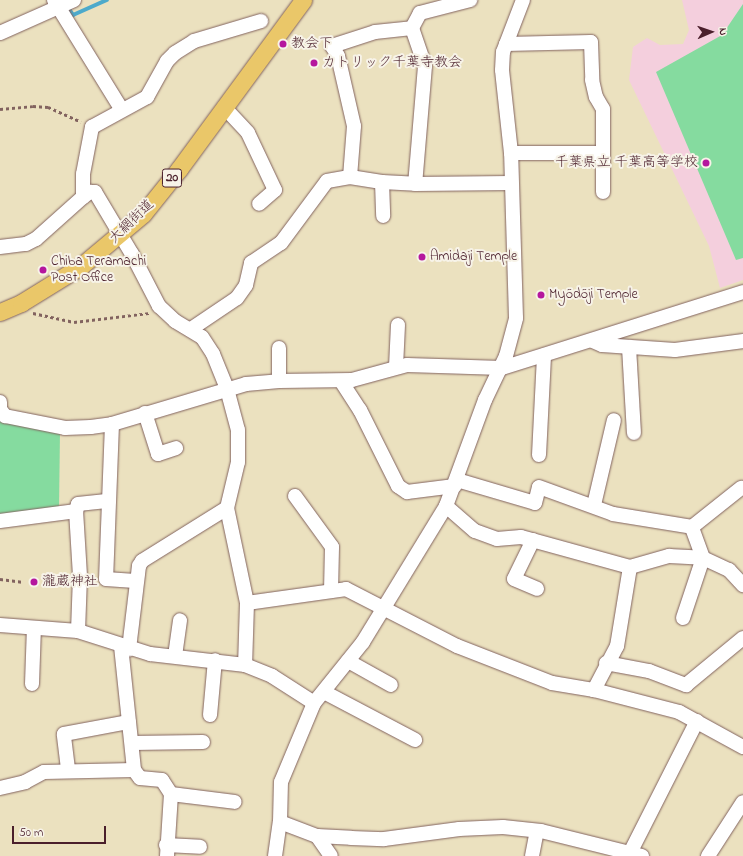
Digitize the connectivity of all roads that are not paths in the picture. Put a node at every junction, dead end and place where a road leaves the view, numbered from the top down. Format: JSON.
{"nodes":[{"id":1,"x":303,"y":0,"type":"edge"},
{"id":2,"x":470,"y":0,"type":"edge"},
{"id":3,"x":524,"y":0,"type":"edge"},
{"id":4,"x":65,"y":3,"type":"edge"},
{"id":5,"x":261,"y":21,"type":"dead end"},
{"id":6,"x":412,"y":28,"type":"junction"},
{"id":7,"x":0,"y":33,"type":"edge"},
{"id":8,"x":506,"y":44,"type":"junction"},
{"id":9,"x":224,"y":107,"type":"junction"},
{"id":10,"x":122,"y":110,"type":"junction"},
{"id":11,"x":511,"y":153,"type":"junction"},
{"id":12,"x":603,"y":154,"type":"junction"},
{"id":13,"x":350,"y":177,"type":"junction"},
{"id":14,"x":382,"y":182,"type":"junction"},
{"id":15,"x":511,"y":183,"type":"junction"},
{"id":16,"x":415,"y":184,"type":"junction"},
{"id":17,"x":604,"y":192,"type":"dead end"},
{"id":18,"x":82,"y":196,"type":"junction"},
{"id":19,"x":259,"y":204,"type":"dead end"},
{"id":20,"x":383,"y":216,"type":"dead end"},
{"id":21,"x":121,"y":235,"type":"junction"},
{"id":22,"x":0,"y":247,"type":"edge"},
{"id":23,"x":743,"y":292,"type":"edge"},
{"id":24,"x":0,"y":312,"type":"edge"},
{"id":25,"x":398,"y":325,"type":"dead end"},
{"id":26,"x":191,"y":329,"type":"junction"},
{"id":27,"x":592,"y":341,"type":"junction"},
{"id":28,"x":743,"y":341,"type":"edge"},
{"id":29,"x":629,"y":347,"type":"junction"},
{"id":30,"x":279,"y":348,"type":"dead end"},
{"id":31,"x":544,"y":355,"type":"junction"},
{"id":32,"x":396,"y":367,"type":"junction"},
{"id":33,"x":502,"y":368,"type":"junction"},
{"id":34,"x":279,"y":380,"type":"junction"},
{"id":35,"x":341,"y":381,"type":"junction"},
{"id":36,"x":228,"y":388,"type":"junction"},
{"id":37,"x":0,"y":402,"type":"edge"},
{"id":38,"x":146,"y":413,"type":"junction"},
{"id":39,"x":614,"y":420,"type":"dead end"},
{"id":40,"x":112,"y":424,"type":"junction"},
{"id":41,"x":634,"y":433,"type":"dead end"},
{"id":42,"x":176,"y":448,"type":"dead end"},
{"id":43,"x":540,"y":455,"type":"dead end"},
{"id":44,"x":456,"y":483,"type":"junction"},
{"id":45,"x":740,"y":488,"type":"dead end"},
{"id":46,"x":295,"y":496,"type":"dead end"},
{"id":47,"x":109,"y":501,"type":"junction"},
{"id":48,"x":594,"y":505,"type":"junction"},
{"id":49,"x":446,"y":506,"type":"junction"},
{"id":50,"x":227,"y":508,"type":"junction"},
{"id":51,"x":76,"y":511,"type":"junction"},
{"id":52,"x":0,"y":521,"type":"edge"},
{"id":53,"x":692,"y":527,"type":"junction"},
{"id":54,"x":533,"y":540,"type":"junction"},
{"id":55,"x":703,"y":558,"type":"junction"},
{"id":56,"x":630,"y":567,"type":"junction"},
{"id":57,"x":135,"y":581,"type":"junction"},
{"id":58,"x":743,"y":585,"type":"edge"},
{"id":59,"x":537,"y":589,"type":"dead end"},
{"id":60,"x":331,"y":591,"type":"junction"},
{"id":61,"x":247,"y":603,"type":"junction"},
{"id":62,"x":384,"y":606,"type":"junction"},
{"id":63,"x":683,"y":618,"type":"dead end"},
{"id":64,"x":180,"y":620,"type":"dead end"},
{"id":65,"x":0,"y":626,"type":"edge"},
{"id":66,"x":34,"y":628,"type":"junction"},
{"id":67,"x":78,"y":631,"type":"junction"},
{"id":68,"x":743,"y":638,"type":"edge"},
{"id":69,"x":125,"y":647,"type":"junction"},
{"id":70,"x":175,"y":656,"type":"junction"},
{"id":71,"x":215,"y":660,"type":"junction"},
{"id":72,"x":348,"y":661,"type":"junction"},
{"id":73,"x":606,"y":663,"type":"junction"},
{"id":74,"x":245,"y":665,"type":"junction"},
{"id":75,"x":32,"y":684,"type":"dead end"},
{"id":76,"x":391,"y":685,"type":"dead end"},
{"id":77,"x":594,"y":690,"type":"junction"},
{"id":78,"x":324,"y":692,"type":"junction"},
{"id":79,"x":314,"y":703,"type":"junction"},
{"id":80,"x":210,"y":715,"type":"dead end"},
{"id":81,"x":698,"y":721,"type":"junction"},
{"id":82,"x":129,"y":722,"type":"junction"},
{"id":83,"x":414,"y":740,"type":"dead end"},
{"id":84,"x":203,"y":742,"type":"dead end"},
{"id":85,"x":132,"y":743,"type":"junction"},
{"id":86,"x":743,"y":747,"type":"edge"},
{"id":87,"x":68,"y":769,"type":"junction"},
{"id":88,"x":134,"y":770,"type":"junction"},
{"id":89,"x":0,"y":788,"type":"edge"},
{"id":90,"x":171,"y":794,"type":"junction"},
{"id":91,"x":235,"y":802,"type":"dead end"},
{"id":92,"x":743,"y":802,"type":"edge"},
{"id":93,"x":280,"y":822,"type":"junction"},
{"id":94,"x":537,"y":831,"type":"junction"},
{"id":95,"x":317,"y":836,"type":"junction"},
{"id":96,"x":200,"y":847,"type":"dead end"},
{"id":97,"x":167,"y":850,"type":"edge"},
{"id":98,"x":636,"y":855,"type":"edge"},
{"id":99,"x":275,"y":856,"type":"edge"},
{"id":100,"x":331,"y":856,"type":"edge"},
{"id":101,"x":532,"y":856,"type":"edge"},
{"id":102,"x":708,"y":856,"type":"edge"}],
"edges":[{"from":1,"to":9,"type":"main road","name":"大網街道","number":"20"},
{"from":2,"to":6,"type":"street"},
{"from":3,"to":8,"type":"street"},
{"from":4,"to":7,"type":"street"},
{"from":4,"to":10,"type":"street"},
{"from":5,"to":10,"type":"street"},
{"from":6,"to":13,"type":"street"},
{"from":6,"to":16,"type":"street"},
{"from":8,"to":11,"type":"street"},
{"from":8,"to":12,"type":"street"},
{"from":9,"to":19,"type":"street"},
{"from":9,"to":21,"type":"main road","name":"大網街道","number":"20"},
{"from":10,"to":18,"type":"street"},
{"from":11,"to":12,"type":"street"},
{"from":11,"to":15,"type":"street"},
{"from":12,"to":17,"type":"street"},
{"from":13,"to":14,"type":"street"},
{"from":13,"to":26,"type":"street"},
{"from":14,"to":16,"type":"street"},
{"from":14,"to":20,"type":"street"},
{"from":15,"to":16,"type":"street"},
{"from":15,"to":33,"type":"street"},
{"from":18,"to":21,"type":"street"},
{"from":18,"to":22,"type":"street"},
{"from":21,"to":24,"type":"main road","name":"大網街道","number":"20"},
{"from":21,"to":26,"type":"street"},
{"from":23,"to":27,"type":"street"},
{"from":25,"to":32,"type":"street"},
{"from":26,"to":36,"type":"street"},
{"from":27,"to":29,"type":"street"},
{"from":27,"to":31,"type":"street"},
{"from":28,"to":29,"type":"street"},
{"from":29,"to":41,"type":"street"},
{"from":30,"to":34,"type":"street"},
{"from":31,"to":33,"type":"street"},
{"from":31,"to":43,"type":"street"},
{"from":32,"to":33,"type":"street"},
{"from":32,"to":35,"type":"street"},
{"from":33,"to":44,"type":"street"},
{"from":34,"to":35,"type":"street"},
{"from":34,"to":36,"type":"street"},
{"from":35,"to":44,"type":"street"},
{"from":36,"to":38,"type":"street"},
{"from":36,"to":50,"type":"street"},
{"from":37,"to":40,"type":"street"},
{"from":38,"to":40,"type":"street"},
{"from":38,"to":42,"type":"street"},
{"from":39,"to":48,"type":"street"},
{"from":40,"to":47,"type":"street"},
{"from":44,"to":48,"type":"street"},
{"from":44,"to":49,"type":"street"},
{"from":45,"to":53,"type":"street"},
{"from":46,"to":60,"type":"street"},
{"from":47,"to":51,"type":"street"},
{"from":47,"to":57,"type":"street"},
{"from":48,"to":53,"type":"street"},
{"from":49,"to":54,"type":"street"},
{"from":49,"to":62,"type":"street"},
{"from":50,"to":57,"type":"street"},
{"from":50,"to":61,"type":"street"},
{"from":51,"to":52,"type":"street"},
{"from":51,"to":67,"type":"street"},
{"from":53,"to":55,"type":"street"},
{"from":54,"to":56,"type":"street"},
{"from":54,"to":59,"type":"street"},
{"from":55,"to":56,"type":"street"},
{"from":55,"to":58,"type":"street"},
{"from":55,"to":63,"type":"street"},
{"from":56,"to":73,"type":"street"},
{"from":57,"to":69,"type":"street"},
{"from":60,"to":61,"type":"street"},
{"from":60,"to":62,"type":"street"},
{"from":61,"to":74,"type":"street"},
{"from":62,"to":72,"type":"street"},
{"from":62,"to":77,"type":"street"},
{"from":64,"to":70,"type":"street"},
{"from":65,"to":66,"type":"street"},
{"from":66,"to":67,"type":"street"},
{"from":66,"to":75,"type":"street"},
{"from":67,"to":69,"type":"street"},
{"from":68,"to":73,"type":"street"},
{"from":69,"to":70,"type":"street"},
{"from":69,"to":82,"type":"street"},
{"from":70,"to":71,"type":"street"},
{"from":71,"to":74,"type":"street"},
{"from":71,"to":80,"type":"street"},
{"from":72,"to":76,"type":"street"},
{"from":72,"to":78,"type":"street"},
{"from":73,"to":77,"type":"street"},
{"from":74,"to":79,"type":"street"},
{"from":77,"to":81,"type":"street"},
{"from":78,"to":79,"type":"street"},
{"from":78,"to":83,"type":"street"},
{"from":79,"to":93,"type":"street"},
{"from":81,"to":86,"type":"street"},
{"from":81,"to":98,"type":"street"},
{"from":82,"to":85,"type":"street"},
{"from":82,"to":87,"type":"street"},
{"from":84,"to":85,"type":"street"},
{"from":85,"to":88,"type":"street"},
{"from":87,"to":88,"type":"street"},
{"from":87,"to":89,"type":"street"},
{"from":88,"to":90,"type":"street"},
{"from":90,"to":91,"type":"street"},
{"from":90,"to":97,"type":"street"},
{"from":92,"to":102,"type":"street"},
{"from":93,"to":95,"type":"street"},
{"from":93,"to":99,"type":"street"},
{"from":94,"to":95,"type":"street"},
{"from":94,"to":98,"type":"street"},
{"from":94,"to":101,"type":"street"},
{"from":95,"to":100,"type":"street"},
{"from":96,"to":97,"type":"street"}]}
